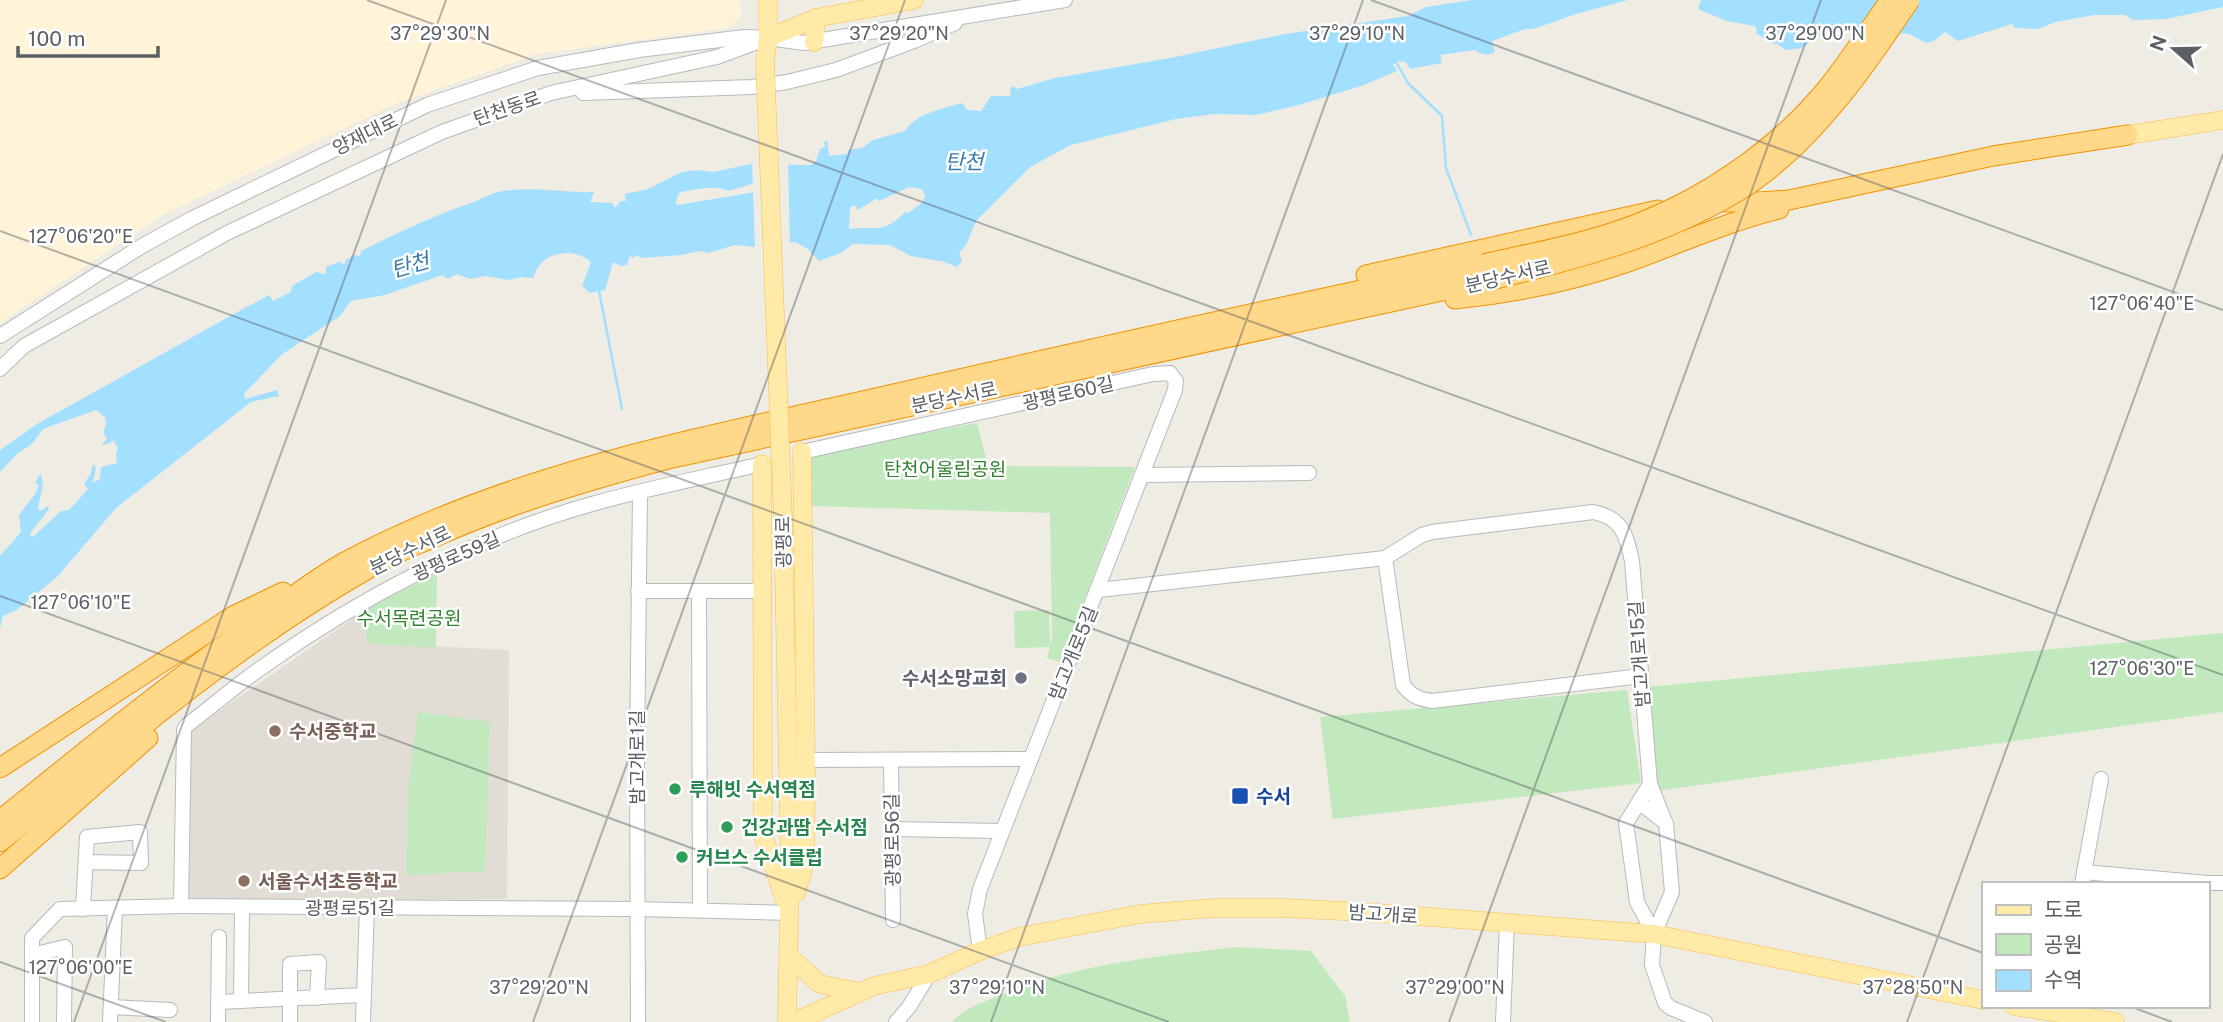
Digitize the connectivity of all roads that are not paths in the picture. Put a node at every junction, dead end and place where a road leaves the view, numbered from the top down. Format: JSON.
{"nodes":[{"id":1,"x":768,"y":0,"type":"edge"},
{"id":2,"x":914,"y":0,"type":"edge"},
{"id":3,"x":1065,"y":0,"type":"edge"},
{"id":4,"x":1890,"y":0,"type":"edge"},
{"id":5,"x":1910,"y":0,"type":"edge"},
{"id":6,"x":974,"y":14,"type":"junction"},
{"id":7,"x":816,"y":18,"type":"junction"},
{"id":8,"x":768,"y":38,"type":"junction"},
{"id":9,"x":814,"y":42,"type":"junction"},
{"id":10,"x":551,"y":93,"type":"junction"},
{"id":11,"x":2223,"y":120,"type":"edge"},
{"id":12,"x":2128,"y":135,"type":"junction"},
{"id":13,"x":1487,"y":280,"type":"junction"},
{"id":14,"x":1232,"y":317,"type":"junction"},
{"id":15,"x":0,"y":336,"type":"edge"},
{"id":16,"x":24,"y":346,"type":"junction"},
{"id":17,"x":0,"y":361,"type":"edge"},
{"id":18,"x":0,"y":369,"type":"edge"},
{"id":19,"x":1170,"y":373,"type":"joint"},
{"id":20,"x":802,"y":452,"type":"joint"},
{"id":21,"x":762,"y":464,"type":"joint"},
{"id":22,"x":1309,"y":473,"type":"dead end"},
{"id":23,"x":1143,"y":475,"type":"junction"},
{"id":24,"x":640,"y":492,"type":"junction"},
{"id":25,"x":802,"y":502,"type":"junction"},
{"id":26,"x":761,"y":517,"type":"junction"},
{"id":27,"x":1385,"y":558,"type":"junction"},
{"id":28,"x":341,"y":564,"type":"junction"},
{"id":29,"x":1099,"y":590,"type":"junction"},
{"id":30,"x":638,"y":591,"type":"junction"},
{"id":31,"x":699,"y":591,"type":"junction"},
{"id":32,"x":761,"y":591,"type":"junction"},
{"id":33,"x":1641,"y":676,"type":"junction"},
{"id":34,"x":189,"y":689,"type":"junction"},
{"id":35,"x":1030,"y":759,"type":"junction"},
{"id":36,"x":806,"y":760,"type":"junction"},
{"id":37,"x":891,"y":760,"type":"junction"},
{"id":38,"x":0,"y":768,"type":"edge"},
{"id":39,"x":2101,"y":779,"type":"dead end"},
{"id":40,"x":1650,"y":784,"type":"junction"},
{"id":41,"x":1640,"y":803,"type":"junction"},
{"id":42,"x":0,"y":820,"type":"edge"},
{"id":43,"x":1666,"y":823,"type":"junction"},
{"id":44,"x":891,"y":829,"type":"junction"},
{"id":45,"x":1002,"y":831,"type":"junction"},
{"id":46,"x":0,"y":842,"type":"edge"},
{"id":47,"x":86,"y":862,"type":"dead end"},
{"id":48,"x":0,"y":869,"type":"edge"},
{"id":49,"x":2083,"y":878,"type":"edge"},
{"id":50,"x":2183,"y":882,"type":"edge"},
{"id":51,"x":181,"y":906,"type":"junction"},
{"id":52,"x":367,"y":907,"type":"junction"},
{"id":53,"x":83,"y":908,"type":"junction"},
{"id":54,"x":115,"y":908,"type":"junction"},
{"id":55,"x":242,"y":908,"type":"junction"},
{"id":56,"x":636,"y":909,"type":"junction"},
{"id":57,"x":700,"y":910,"type":"junction"},
{"id":58,"x":790,"y":913,"type":"junction"},
{"id":59,"x":893,"y":920,"type":"dead end"},
{"id":60,"x":1507,"y":922,"type":"junction"},
{"id":61,"x":1654,"y":934,"type":"junction"},
{"id":62,"x":219,"y":937,"type":"dead end"},
{"id":63,"x":980,"y":950,"type":"junction"},
{"id":64,"x":32,"y":955,"type":"junction"},
{"id":65,"x":789,"y":956,"type":"junction"},
{"id":66,"x":929,"y":974,"type":"junction"},
{"id":67,"x":859,"y":992,"type":"junction"},
{"id":68,"x":364,"y":995,"type":"junction"},
{"id":69,"x":317,"y":998,"type":"junction"},
{"id":70,"x":290,"y":999,"type":"junction"},
{"id":71,"x":1982,"y":1000,"type":"edge"},
{"id":72,"x":241,"y":1001,"type":"junction"},
{"id":73,"x":218,"y":1002,"type":"junction"},
{"id":74,"x":2056,"y":1009,"type":"edge"},
{"id":75,"x":170,"y":1010,"type":"dead end"},
{"id":76,"x":111,"y":1014,"type":"edge"},
{"id":77,"x":32,"y":1022,"type":"edge"},
{"id":78,"x":64,"y":1022,"type":"edge"},
{"id":79,"x":218,"y":1022,"type":"edge"},
{"id":80,"x":289,"y":1022,"type":"edge"},
{"id":81,"x":363,"y":1022,"type":"edge"},
{"id":82,"x":638,"y":1022,"type":"edge"},
{"id":83,"x":787,"y":1022,"type":"edge"},
{"id":84,"x":794,"y":1022,"type":"edge"},
{"id":85,"x":896,"y":1022,"type":"edge"},
{"id":86,"x":1503,"y":1022,"type":"edge"},
{"id":87,"x":1705,"y":1022,"type":"edge"},
{"id":88,"x":2115,"y":1022,"type":"edge"}],
"edges":[{"from":1,"to":8,"type":"main road","name":"광평로"},
{"from":2,"to":7,"type":"main road"},
{"from":3,"to":6,"type":"street","name":"탄천동로"},
{"from":4,"to":13,"type":"highway","name":"분당수서로","bridge":true},
{"from":5,"to":13,"type":"highway","name":"분당수서로","bridge":true},
{"from":6,"to":9,"type":"street","name":"탄천동로"},
{"from":6,"to":10,"type":"street"},
{"from":7,"to":8,"type":"main road"},
{"from":7,"to":9,"type":"main road"},
{"from":8,"to":9,"type":"street","name":"탄천동로"},
{"from":8,"to":10,"type":"street","name":"탄천동로"},
{"from":8,"to":15,"type":"street","name":"양재대로"},
{"from":8,"to":58,"type":"main road","name":"광평로","bridge":true},
{"from":10,"to":16,"type":"street","name":"탄천동로"},
{"from":11,"to":12,"type":"main road"},
{"from":12,"to":13,"type":"highway"},
{"from":12,"to":14,"type":"highway"},
{"from":13,"to":14,"type":"highway","name":"분당수서로"},
{"from":13,"to":34,"type":"highway","name":"분당수서로"},
{"from":14,"to":28,"type":"highway","name":"분당수서로"},
{"from":16,"to":17,"type":"street"},
{"from":16,"to":18,"type":"street","name":"탄천동로"},
{"from":19,"to":20,"type":"street","name":"광평로60길"},
{"from":19,"to":23,"type":"street","name":"밤고개로5길"},
{"from":20,"to":25,"type":"main road"},
{"from":21,"to":24,"type":"street","name":"광평로59길"},
{"from":21,"to":26,"type":"main road"},
{"from":22,"to":23,"type":"street"},
{"from":23,"to":29,"type":"street","name":"밤고개로5길"},
{"from":24,"to":30,"type":"street","name":"밤고개로1길"},
{"from":24,"to":51,"type":"street","name":"광평로59길"},
{"from":25,"to":26,"type":"main road"},
{"from":25,"to":36,"type":"main road"},
{"from":26,"to":32,"type":"main road"},
{"from":27,"to":29,"type":"street"},
{"from":27,"to":33,"type":"street"},
{"from":27,"to":33,"type":"street","name":"밤고개로15길"},
{"from":28,"to":38,"type":"highway"},
{"from":28,"to":42,"type":"highway","name":"분당수서로"},
{"from":29,"to":35,"type":"street","name":"밤고개로5길"},
{"from":30,"to":31,"type":"street","name":"광평로"},
{"from":30,"to":56,"type":"street","name":"밤고개로1길"},
{"from":31,"to":32,"type":"street","name":"광평로"},
{"from":31,"to":57,"type":"street"},
{"from":32,"to":58,"type":"main road"},
{"from":33,"to":40,"type":"street","name":"밤고개로15길"},
{"from":34,"to":46,"type":"highway","name":"분당수서로"},
{"from":34,"to":48,"type":"highway"},
{"from":35,"to":37,"type":"street"},
{"from":35,"to":45,"type":"street","name":"밤고개로5길"},
{"from":36,"to":37,"type":"street"},
{"from":36,"to":58,"type":"main road"},
{"from":37,"to":44,"type":"street","name":"광평로56길"},
{"from":39,"to":49,"type":"street"},
{"from":40,"to":41,"type":"street"},
{"from":40,"to":43,"type":"street"},
{"from":41,"to":43,"type":"street"},
{"from":41,"to":61,"type":"street"},
{"from":43,"to":61,"type":"street"},
{"from":44,"to":45,"type":"street"},
{"from":44,"to":59,"type":"street","name":"광평로56길"},
{"from":45,"to":63,"type":"street","name":"밤고개로5길"},
{"from":47,"to":53,"type":"street"},
{"from":49,"to":50,"type":"street"},
{"from":51,"to":54,"type":"street","name":"광평로51길"},
{"from":51,"to":55,"type":"street","name":"광평로51길"},
{"from":52,"to":55,"type":"street","name":"광평로51길"},
{"from":52,"to":56,"type":"street","name":"광평로51길"},
{"from":52,"to":68,"type":"street"},
{"from":53,"to":54,"type":"street","name":"광평로51길"},
{"from":53,"to":64,"type":"street","name":"광평로51길"},
{"from":54,"to":76,"type":"street"},
{"from":55,"to":72,"type":"street"},
{"from":56,"to":57,"type":"street","name":"광평로51길"},
{"from":56,"to":82,"type":"street","name":"밤고개로1길"},
{"from":57,"to":58,"type":"street","name":"광평로51길"},
{"from":58,"to":65,"type":"main road","name":"광평로"},
{"from":60,"to":61,"type":"main road","name":"밤고개로"},
{"from":60,"to":63,"type":"main road","name":"밤고개로"},
{"from":60,"to":86,"type":"street"},
{"from":61,"to":71,"type":"main road","name":"밤고개로"},
{"from":61,"to":87,"type":"street"},
{"from":62,"to":73,"type":"street"},
{"from":63,"to":66,"type":"main road","name":"밤고개로"},
{"from":64,"to":77,"type":"street"},
{"from":64,"to":78,"type":"street"},
{"from":65,"to":67,"type":"main road"},
{"from":65,"to":83,"type":"main road","name":"광평로"},
{"from":66,"to":67,"type":"main road","name":"밤고개로"},
{"from":66,"to":85,"type":"street"},
{"from":67,"to":84,"type":"main road","name":"밤고개로"},
{"from":68,"to":69,"type":"street"},
{"from":68,"to":81,"type":"street"},
{"from":69,"to":70,"type":"street"},
{"from":69,"to":70,"type":"street"},
{"from":70,"to":72,"type":"street"},
{"from":70,"to":80,"type":"street"},
{"from":72,"to":73,"type":"street"},
{"from":73,"to":79,"type":"street"},
{"from":74,"to":88,"type":"main road"},
{"from":75,"to":76,"type":"street"}]}
